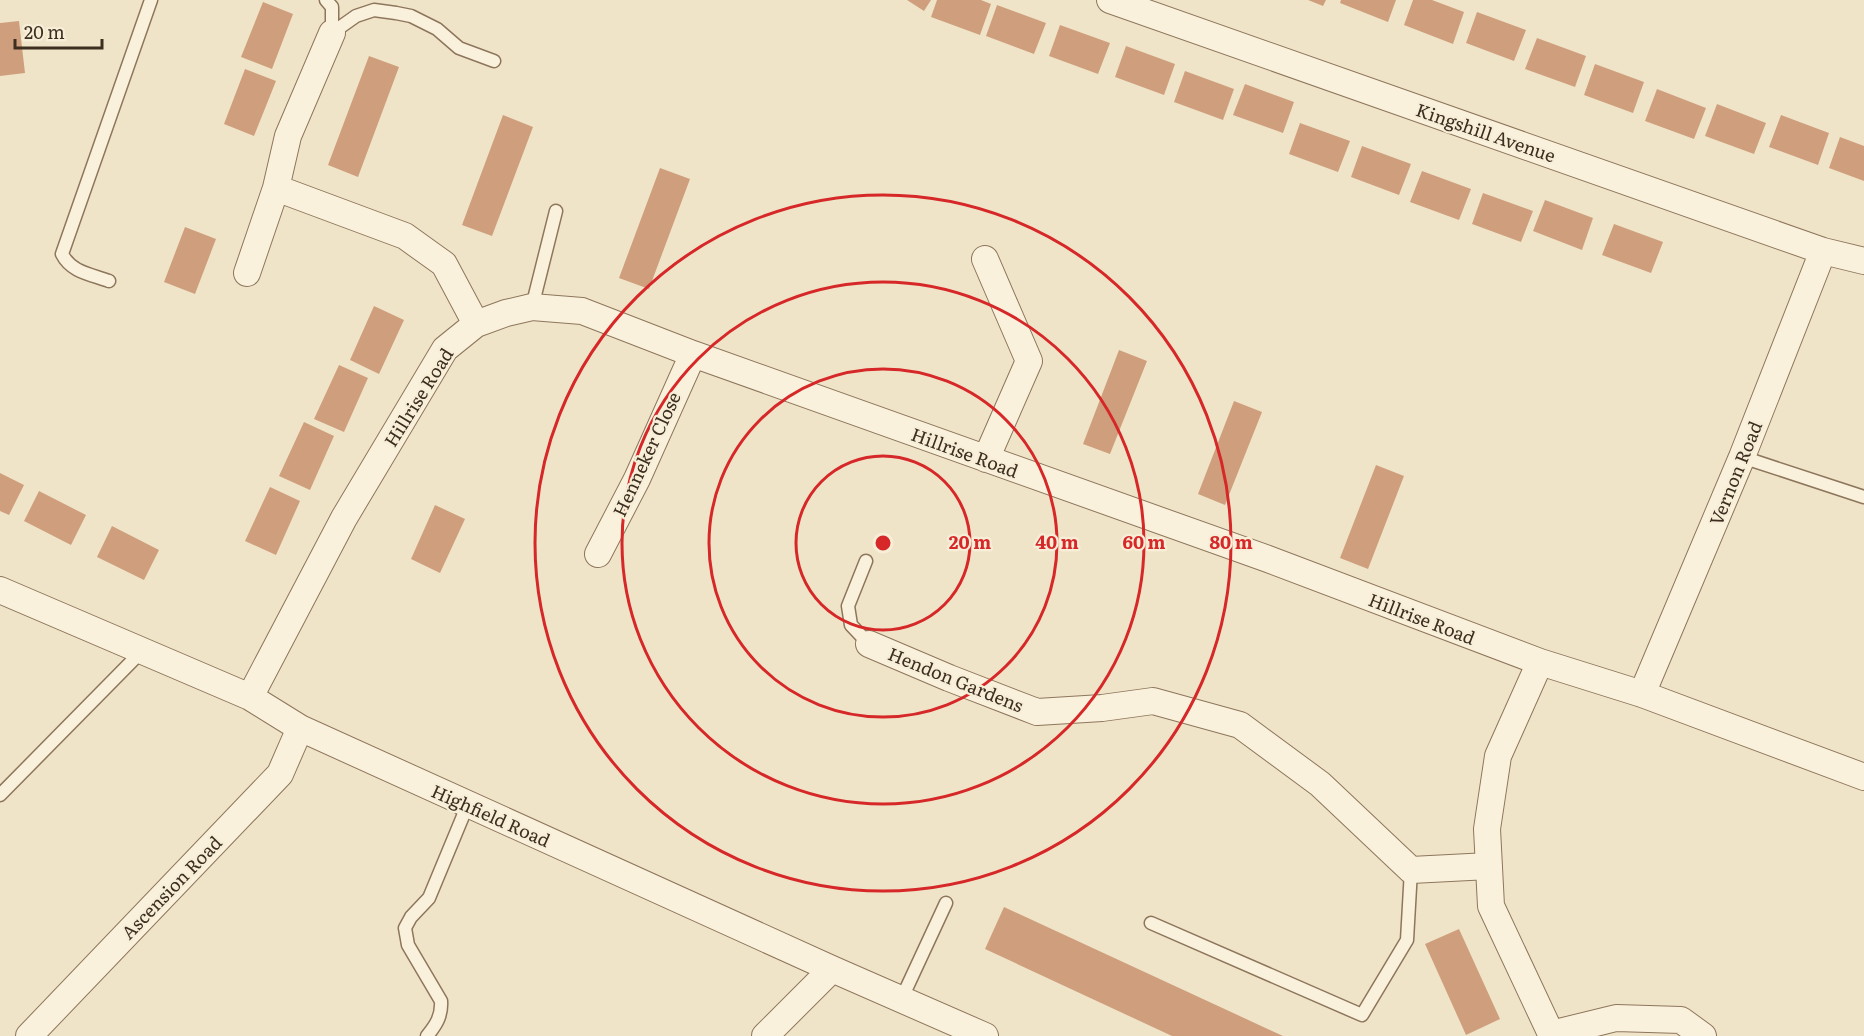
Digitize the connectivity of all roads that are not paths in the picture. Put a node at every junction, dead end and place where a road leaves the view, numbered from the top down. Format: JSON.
{"nodes":[{"id":1,"x":151,"y":0,"type":"edge"},
{"id":2,"x":326,"y":0,"type":"edge"},
{"id":3,"x":1110,"y":0,"type":"edge"},
{"id":4,"x":332,"y":33,"type":"junction"},
{"id":5,"x":494,"y":61,"type":"dead end"},
{"id":6,"x":276,"y":188,"type":"junction"},
{"id":7,"x":556,"y":211,"type":"dead end"},
{"id":8,"x":1823,"y":251,"type":"junction"},
{"id":9,"x":986,"y":259,"type":"dead end"},
{"id":10,"x":1864,"y":261,"type":"edge"},
{"id":11,"x":247,"y":273,"type":"dead end"},
{"id":12,"x":109,"y":281,"type":"dead end"},
{"id":13,"x":532,"y":307,"type":"junction"},
{"id":14,"x":476,"y":324,"type":"junction"},
{"id":15,"x":693,"y":354,"type":"junction"},
{"id":16,"x":1742,"y":457,"type":"junction"},
{"id":17,"x":986,"y":459,"type":"junction"},
{"id":18,"x":1864,"y":497,"type":"edge"},
{"id":19,"x":598,"y":554,"type":"dead end"},
{"id":20,"x":867,"y":561,"type":"dead end"},
{"id":21,"x":0,"y":590,"type":"edge"},
{"id":22,"x":869,"y":644,"type":"joint"},
{"id":23,"x":142,"y":651,"type":"junction"},
{"id":24,"x":1540,"y":662,"type":"junction"},
{"id":25,"x":1642,"y":694,"type":"junction"},
{"id":26,"x":250,"y":697,"type":"junction"},
{"id":27,"x":300,"y":728,"type":"junction"},
{"id":28,"x":1864,"y":777,"type":"edge"},
{"id":29,"x":0,"y":795,"type":"edge"},
{"id":30,"x":468,"y":804,"type":"junction"},
{"id":31,"x":1489,"y":866,"type":"junction"},
{"id":32,"x":1411,"y":870,"type":"junction"},
{"id":33,"x":946,"y":903,"type":"dead end"},
{"id":34,"x":1151,"y":922,"type":"dead end"},
{"id":35,"x":832,"y":969,"type":"junction"},
{"id":36,"x":901,"y":1000,"type":"junction"},
{"id":37,"x":1551,"y":1035,"type":"edge"},
{"id":38,"x":28,"y":1036,"type":"edge"},
{"id":39,"x":427,"y":1036,"type":"edge"},
{"id":40,"x":765,"y":1036,"type":"edge"},
{"id":41,"x":985,"y":1036,"type":"edge"},
{"id":42,"x":1703,"y":1036,"type":"edge"}],
"edges":[{"from":1,"to":12,"type":"lane"},
{"from":2,"to":4,"type":"lane"},
{"from":3,"to":8,"type":"street","name":"Kingshill Avenue"},
{"from":4,"to":5,"type":"lane"},
{"from":4,"to":6,"type":"street"},
{"from":6,"to":11,"type":"street"},
{"from":6,"to":14,"type":"street"},
{"from":7,"to":13,"type":"lane"},
{"from":8,"to":10,"type":"street","name":"Kingshill Avenue"},
{"from":8,"to":16,"type":"street","name":"Vernon Road"},
{"from":9,"to":17,"type":"street"},
{"from":13,"to":14,"type":"street","name":"Hillrise Road"},
{"from":13,"to":15,"type":"street","name":"Hillrise Road"},
{"from":14,"to":26,"type":"street","name":"Hillrise Road"},
{"from":15,"to":17,"type":"street","name":"Hillrise Road"},
{"from":15,"to":19,"type":"street","name":"Henneker Close"},
{"from":16,"to":18,"type":"lane"},
{"from":16,"to":25,"type":"street","name":"Vernon Road"},
{"from":17,"to":24,"type":"street","name":"Hillrise Road"},
{"from":20,"to":22,"type":"lane"},
{"from":21,"to":23,"type":"street","name":"Highfield Road"},
{"from":22,"to":32,"type":"street","name":"Hendon Gardens"},
{"from":23,"to":26,"type":"street","name":"Highfield Road"},
{"from":23,"to":29,"type":"lane"},
{"from":24,"to":25,"type":"street","name":"Hillrise Road"},
{"from":24,"to":31,"type":"street"},
{"from":25,"to":28,"type":"street","name":"Hillrise Road"},
{"from":26,"to":27,"type":"street","name":"Highfield Road"},
{"from":27,"to":30,"type":"street","name":"Highfield Road"},
{"from":27,"to":38,"type":"street","name":"Ascension Road"},
{"from":30,"to":35,"type":"street","name":"Highfield Road"},
{"from":30,"to":39,"type":"lane"},
{"from":31,"to":32,"type":"street"},
{"from":31,"to":37,"type":"street"},
{"from":32,"to":34,"type":"lane"},
{"from":33,"to":36,"type":"lane"},
{"from":35,"to":36,"type":"street","name":"Highfield Road"},
{"from":35,"to":40,"type":"street"},
{"from":36,"to":41,"type":"street","name":"Highfield Road"},
{"from":37,"to":42,"type":"street"}]}
